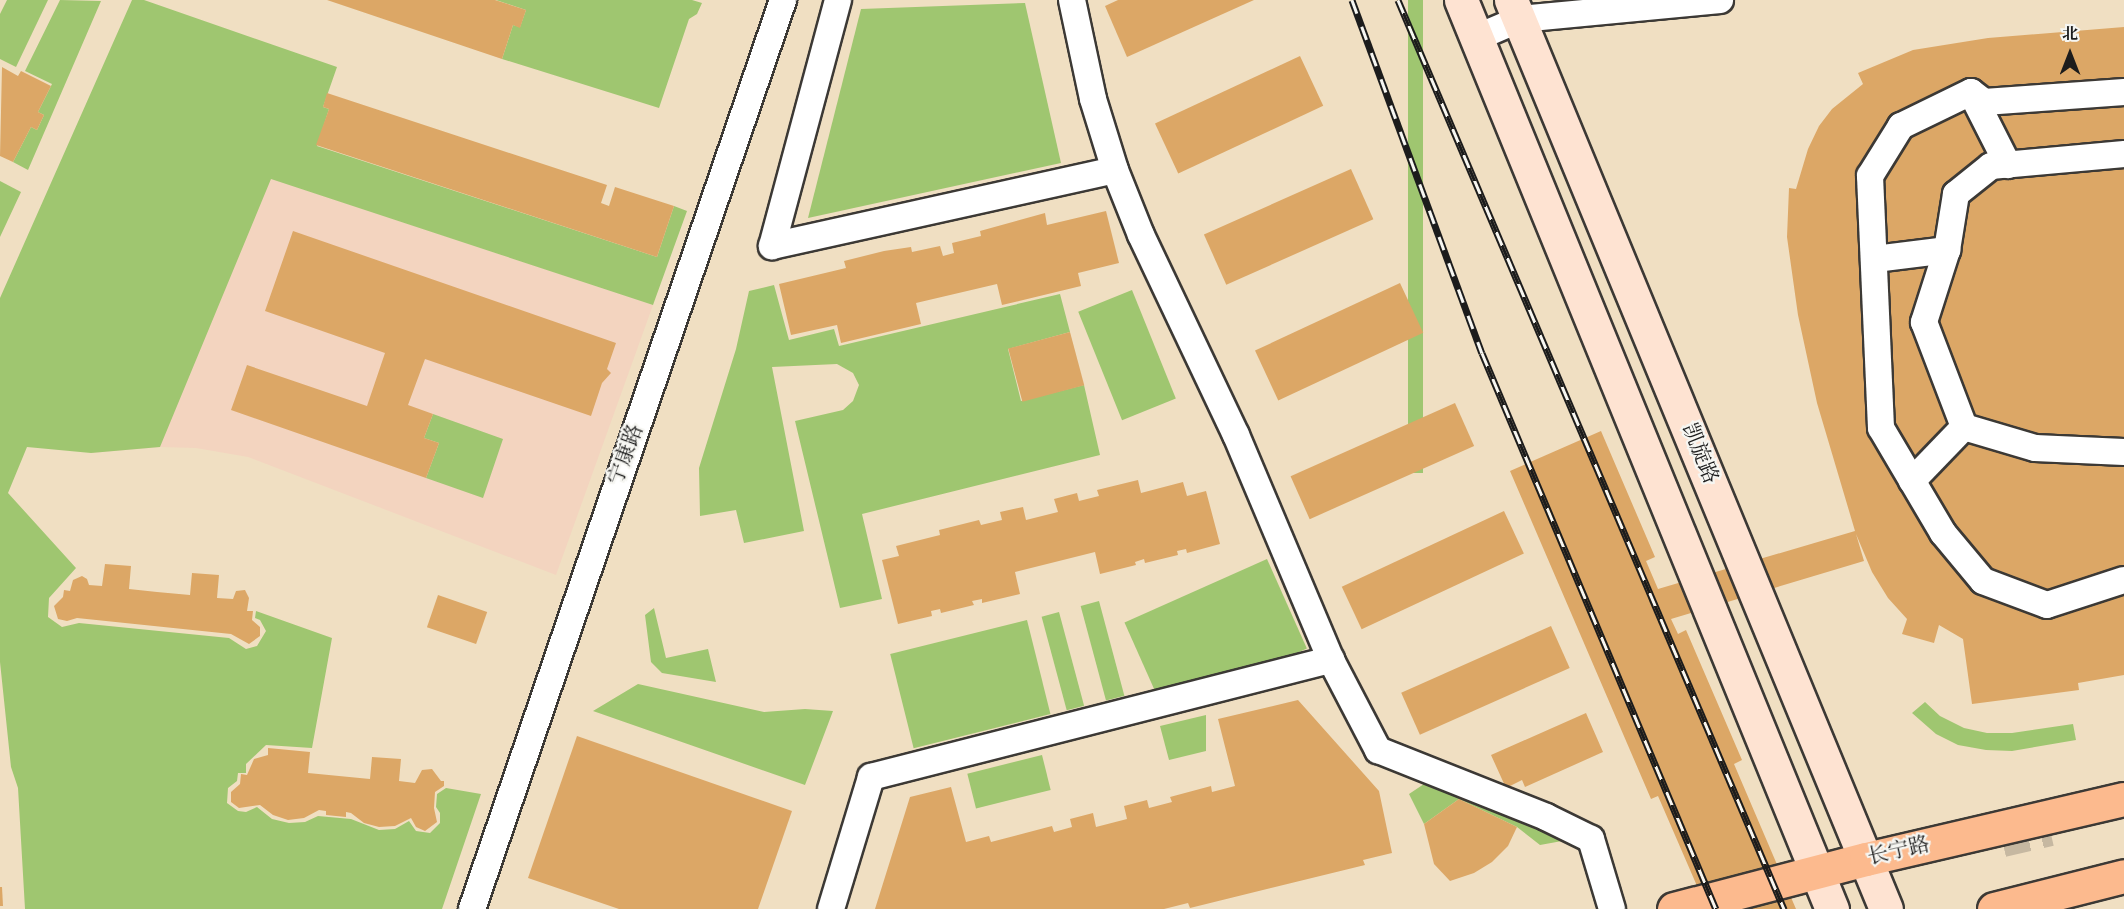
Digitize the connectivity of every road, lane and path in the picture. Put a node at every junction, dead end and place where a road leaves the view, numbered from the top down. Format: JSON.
{"nodes":[{"id":1,"x":783,"y":0,"type":"edge"},
{"id":2,"x":838,"y":0,"type":"edge"},
{"id":3,"x":1072,"y":0,"type":"edge"},
{"id":4,"x":1461,"y":0,"type":"edge"},
{"id":5,"x":1720,"y":0,"type":"edge"},
{"id":6,"x":1516,"y":10,"type":"edge"},
{"id":7,"x":1478,"y":37,"type":"junction"},
{"id":8,"x":1971,"y":92,"type":"junction"},
{"id":9,"x":2124,"y":92,"type":"edge"},
{"id":10,"x":2124,"y":154,"type":"edge"},
{"id":11,"x":2008,"y":165,"type":"junction"},
{"id":12,"x":1115,"y":170,"type":"junction"},
{"id":13,"x":1947,"y":250,"type":"junction"},
{"id":14,"x":1875,"y":259,"type":"junction"},
{"id":15,"x":1964,"y":427,"type":"junction"},
{"id":16,"x":2124,"y":452,"type":"edge"},
{"id":17,"x":1912,"y":481,"type":"junction"},
{"id":18,"x":2124,"y":580,"type":"edge"},
{"id":19,"x":1331,"y":660,"type":"junction"},
{"id":20,"x":2124,"y":799,"type":"edge"},
{"id":21,"x":1866,"y":859,"type":"junction"},
{"id":22,"x":1816,"y":873,"type":"junction"},
{"id":23,"x":2124,"y":876,"type":"edge"},
{"id":24,"x":472,"y":909,"type":"edge"},
{"id":25,"x":831,"y":909,"type":"edge"},
{"id":26,"x":1612,"y":909,"type":"edge"},
{"id":27,"x":1674,"y":909,"type":"edge"},
{"id":28,"x":1832,"y":909,"type":"edge"},
{"id":29,"x":1886,"y":909,"type":"edge"},
{"id":30,"x":1994,"y":909,"type":"edge"}],
"edges":[{"from":1,"to":24,"type":"street","name":"宁康路"},
{"from":2,"to":12,"type":"street"},
{"from":3,"to":12,"type":"street"},
{"from":4,"to":7,"type":"street"},
{"from":5,"to":6,"type":"street"},
{"from":6,"to":7,"type":"street"},
{"from":6,"to":21,"type":"street","name":"凯旋路"},
{"from":7,"to":22,"type":"street"},
{"from":8,"to":9,"type":"street"},
{"from":8,"to":11,"type":"street"},
{"from":8,"to":14,"type":"street"},
{"from":10,"to":11,"type":"street"},
{"from":11,"to":13,"type":"street"},
{"from":12,"to":19,"type":"street"},
{"from":13,"to":14,"type":"street"},
{"from":13,"to":15,"type":"street"},
{"from":14,"to":17,"type":"street"},
{"from":15,"to":16,"type":"street"},
{"from":15,"to":17,"type":"street"},
{"from":17,"to":18,"type":"street"},
{"from":19,"to":25,"type":"street"},
{"from":19,"to":26,"type":"street"},
{"from":20,"to":21,"type":"main road","name":"长宁路"},
{"from":21,"to":22,"type":"main road","name":"长宁路"},
{"from":21,"to":29,"type":"street","name":"凯旋路"},
{"from":22,"to":27,"type":"main road","name":"长宁路"},
{"from":22,"to":28,"type":"street"},
{"from":23,"to":30,"type":"main road"}]}
